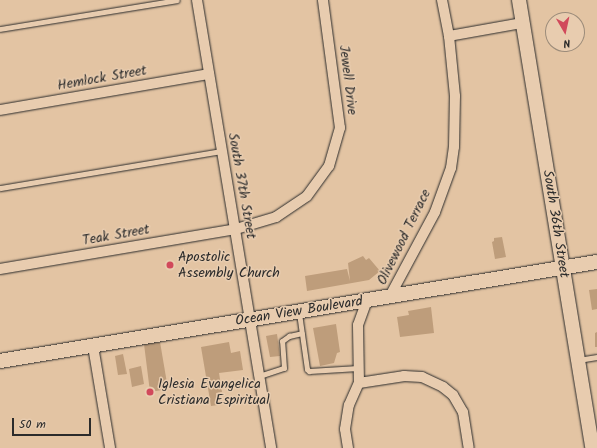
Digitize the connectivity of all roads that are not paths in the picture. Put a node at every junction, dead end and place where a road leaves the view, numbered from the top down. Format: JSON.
{"nodes":[{"id":1,"x":177,"y":0,"type":"edge"},
{"id":2,"x":197,"y":0,"type":"edge"},
{"id":3,"x":324,"y":0,"type":"edge"},
{"id":4,"x":442,"y":0,"type":"edge"},
{"id":5,"x":519,"y":0,"type":"edge"},
{"id":6,"x":522,"y":22,"type":"junction"},
{"id":7,"x":0,"y":29,"type":"edge"},
{"id":8,"x":449,"y":36,"type":"junction"},
{"id":9,"x":209,"y":74,"type":"junction"},
{"id":10,"x":0,"y":110,"type":"edge"},
{"id":11,"x":222,"y":151,"type":"junction"},
{"id":12,"x":0,"y":188,"type":"edge"},
{"id":13,"x":236,"y":229,"type":"junction"},
{"id":14,"x":597,"y":262,"type":"edge"},
{"id":15,"x":563,"y":267,"type":"junction"},
{"id":16,"x":0,"y":269,"type":"edge"},
{"id":17,"x":390,"y":296,"type":"junction"},
{"id":18,"x":367,"y":300,"type":"junction"},
{"id":19,"x":299,"y":311,"type":"junction"},
{"id":20,"x":250,"y":320,"type":"junction"},
{"id":21,"x":302,"y":333,"type":"junction"},
{"id":22,"x":93,"y":346,"type":"junction"},
{"id":23,"x":597,"y":357,"type":"edge"},
{"id":24,"x":0,"y":361,"type":"edge"},
{"id":25,"x":577,"y":361,"type":"junction"},
{"id":26,"x":358,"y":368,"type":"junction"},
{"id":27,"x":259,"y":376,"type":"junction"},
{"id":28,"x":358,"y":382,"type":"junction"},
{"id":29,"x":110,"y":448,"type":"edge"},
{"id":30,"x":271,"y":448,"type":"edge"},
{"id":31,"x":348,"y":448,"type":"edge"},
{"id":32,"x":469,"y":448,"type":"edge"},
{"id":33,"x":592,"y":448,"type":"edge"}],
"edges":[{"from":1,"to":7,"type":"lane"},
{"from":2,"to":9,"type":"street","name":"South 37th Street"},
{"from":3,"to":13,"type":"street","name":"Jewell Drive"},
{"from":4,"to":8,"type":"street","name":"Olivewood Terrace"},
{"from":5,"to":6,"type":"main road","name":"South 36th Street"},
{"from":6,"to":8,"type":"street"},
{"from":6,"to":15,"type":"main road","name":"South 36th Street"},
{"from":8,"to":17,"type":"street","name":"Olivewood Terrace"},
{"from":9,"to":10,"type":"street","name":"Hemlock Street"},
{"from":9,"to":11,"type":"street","name":"South 37th Street"},
{"from":11,"to":12,"type":"lane"},
{"from":11,"to":13,"type":"street","name":"South 37th Street"},
{"from":13,"to":16,"type":"street","name":"Teak Street"},
{"from":13,"to":20,"type":"street","name":"South 37th Street"},
{"from":14,"to":15,"type":"main road","name":"Ocean View Boulevard"},
{"from":15,"to":17,"type":"main road","name":"Ocean View Boulevard"},
{"from":15,"to":25,"type":"main road","name":"South 36th Street"},
{"from":17,"to":18,"type":"main road","name":"Ocean View Boulevard"},
{"from":18,"to":19,"type":"main road","name":"Ocean View Boulevard"},
{"from":18,"to":26,"type":"street","name":"Olivewood Terrace"},
{"from":19,"to":20,"type":"main road","name":"Ocean View Boulevard"},
{"from":19,"to":21,"type":"lane"},
{"from":20,"to":22,"type":"main road","name":"Ocean View Boulevard"},
{"from":20,"to":27,"type":"street","name":"South 37th Street"},
{"from":21,"to":26,"type":"lane"},
{"from":21,"to":27,"type":"lane"},
{"from":22,"to":24,"type":"main road","name":"Ocean View Boulevard"},
{"from":22,"to":29,"type":"street"},
{"from":23,"to":25,"type":"lane"},
{"from":25,"to":33,"type":"main road","name":"South 36th Street"},
{"from":26,"to":28,"type":"street","name":"Olivewood Terrace"},
{"from":27,"to":30,"type":"street","name":"South 37th Street"},
{"from":28,"to":31,"type":"street","name":"Olivewood Terrace"},
{"from":28,"to":32,"type":"street"}]}
